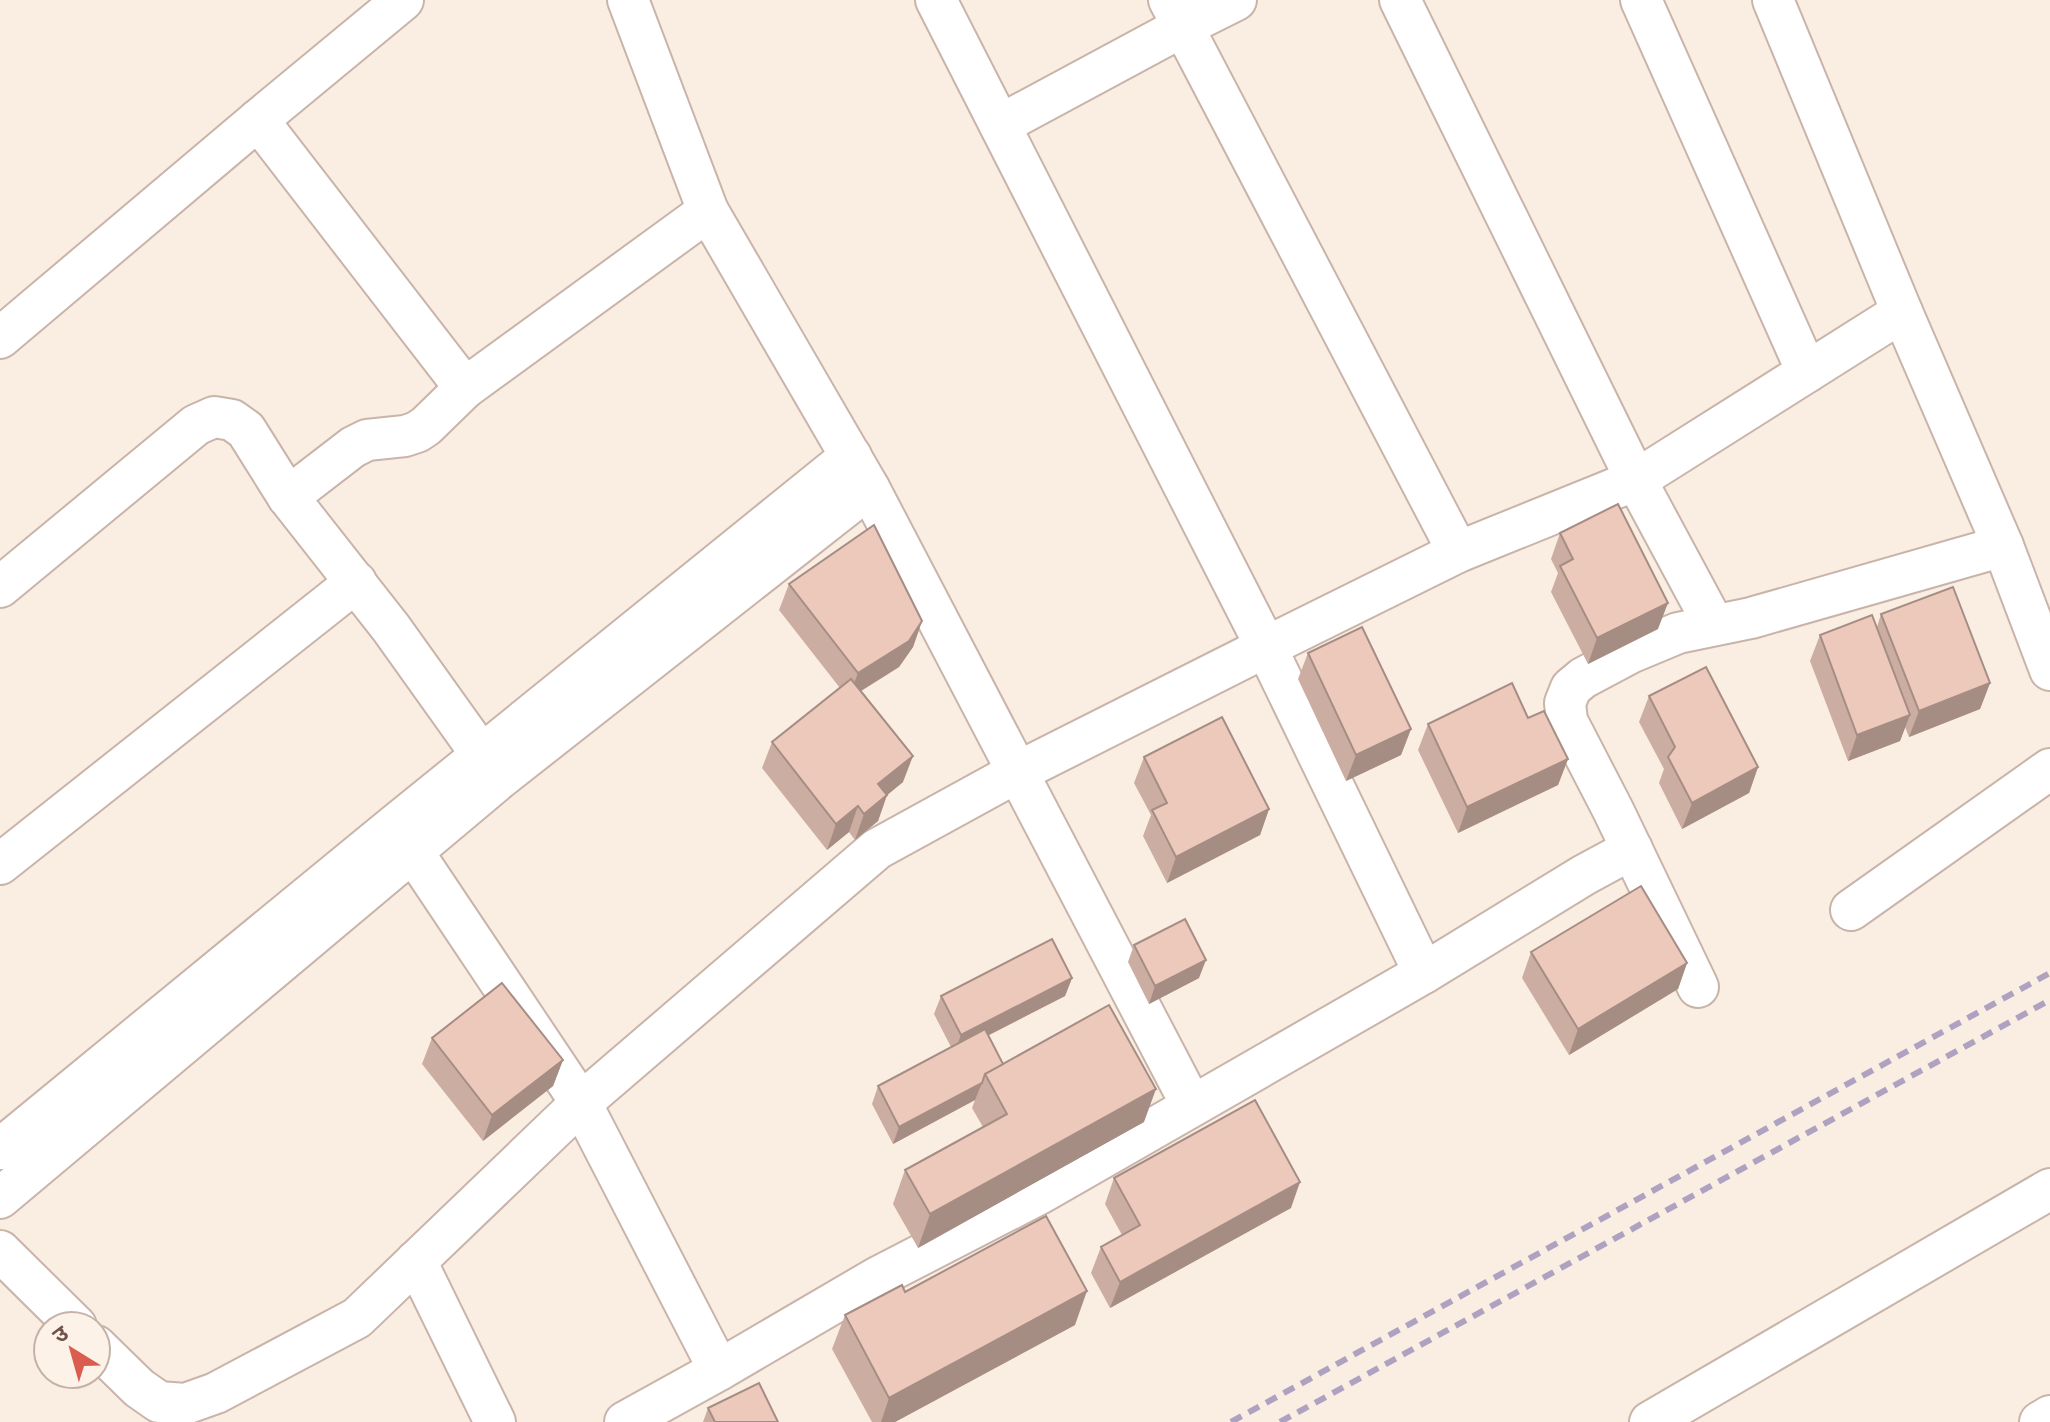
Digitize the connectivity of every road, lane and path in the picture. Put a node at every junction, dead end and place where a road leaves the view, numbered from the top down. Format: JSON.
{"nodes":[{"id":1,"x":403,"y":0,"type":"edge"},
{"id":2,"x":628,"y":0,"type":"edge"},
{"id":3,"x":936,"y":0,"type":"edge"},
{"id":4,"x":1236,"y":0,"type":"edge"},
{"id":5,"x":1400,"y":0,"type":"edge"},
{"id":6,"x":1641,"y":0,"type":"edge"},
{"id":7,"x":1773,"y":0,"type":"edge"},
{"id":8,"x":1175,"y":13,"type":"edge"},
{"id":9,"x":258,"y":120,"type":"junction"},
{"id":10,"x":1000,"y":125,"type":"junction"},
{"id":11,"x":708,"y":211,"type":"junction"},
{"id":12,"x":1902,"y":312,"type":"junction"},
{"id":13,"x":0,"y":338,"type":"edge"},
{"id":14,"x":1807,"y":372,"type":"junction"},
{"id":15,"x":465,"y":388,"type":"junction"},
{"id":16,"x":860,"y":472,"type":"junction"},
{"id":17,"x":1636,"y":480,"type":"junction"},
{"id":18,"x":288,"y":497,"type":"junction"},
{"id":19,"x":2003,"y":546,"type":"junction"},
{"id":20,"x":1458,"y":552,"type":"junction"},
{"id":21,"x":356,"y":582,"type":"junction"},
{"id":22,"x":0,"y":587,"type":"edge"},
{"id":23,"x":1714,"y":625,"type":"junction"},
{"id":24,"x":1266,"y":647,"type":"junction"},
{"id":25,"x":2050,"y":670,"type":"edge"},
{"id":26,"x":491,"y":767,"type":"junction"},
{"id":27,"x":2050,"y":769,"type":"edge"},
{"id":28,"x":1018,"y":773,"type":"junction"},
{"id":29,"x":403,"y":838,"type":"junction"},
{"id":30,"x":1632,"y":849,"type":"junction"},
{"id":31,"x":0,"y":864,"type":"edge"},
{"id":32,"x":1851,"y":910,"type":"dead end"},
{"id":33,"x":1424,"y":973,"type":"junction"},
{"id":34,"x":1698,"y":987,"type":"dead end"},
{"id":35,"x":581,"y":1103,"type":"junction"},
{"id":36,"x":1192,"y":1106,"type":"junction"},
{"id":37,"x":0,"y":1149,"type":"edge"},
{"id":38,"x":2050,"y":1189,"type":"edge"},
{"id":39,"x":0,"y":1198,"type":"edge"},
{"id":40,"x":0,"y":1251,"type":"edge"},
{"id":41,"x":416,"y":1261,"type":"junction"},
{"id":42,"x":60,"y":1310,"type":"edge"},
{"id":43,"x":112,"y":1362,"type":"edge"},
{"id":44,"x":719,"y":1370,"type":"junction"},
{"id":45,"x":2050,"y":1416,"type":"edge"},
{"id":46,"x":495,"y":1422,"type":"edge"},
{"id":47,"x":625,"y":1422,"type":"edge"},
{"id":48,"x":1650,"y":1422,"type":"edge"},
{"id":49,"x":2040,"y":1422,"type":"edge"}],
"edges":[{"from":1,"to":9,"type":"street"},
{"from":2,"to":11,"type":"street"},
{"from":3,"to":10,"type":"street"},
{"from":4,"to":8,"type":"street"},
{"from":5,"to":17,"type":"street"},
{"from":6,"to":14,"type":"street"},
{"from":7,"to":12,"type":"street"},
{"from":8,"to":10,"type":"street"},
{"from":8,"to":20,"type":"street"},
{"from":9,"to":13,"type":"street"},
{"from":9,"to":15,"type":"street"},
{"from":10,"to":24,"type":"street"},
{"from":11,"to":15,"type":"street"},
{"from":11,"to":16,"type":"street"},
{"from":12,"to":14,"type":"street"},
{"from":12,"to":19,"type":"street"},
{"from":14,"to":17,"type":"street"},
{"from":15,"to":18,"type":"street"},
{"from":16,"to":26,"type":"street"},
{"from":16,"to":28,"type":"street"},
{"from":17,"to":20,"type":"street"},
{"from":17,"to":23,"type":"street"},
{"from":18,"to":21,"type":"street"},
{"from":18,"to":22,"type":"street"},
{"from":19,"to":23,"type":"street"},
{"from":19,"to":25,"type":"street"},
{"from":20,"to":24,"type":"street"},
{"from":21,"to":26,"type":"street"},
{"from":21,"to":31,"type":"street"},
{"from":23,"to":30,"type":"street"},
{"from":24,"to":28,"type":"street"},
{"from":24,"to":33,"type":"street"},
{"from":26,"to":29,"type":"street"},
{"from":27,"to":32,"type":"street"},
{"from":28,"to":35,"type":"street"},
{"from":28,"to":36,"type":"street"},
{"from":29,"to":35,"type":"street"},
{"from":29,"to":37,"type":"street"},
{"from":29,"to":39,"type":"street"},
{"from":30,"to":33,"type":"street"},
{"from":30,"to":34,"type":"street"},
{"from":33,"to":36,"type":"street"},
{"from":35,"to":41,"type":"street"},
{"from":35,"to":44,"type":"street"},
{"from":36,"to":44,"type":"street"},
{"from":38,"to":48,"type":"street"},
{"from":40,"to":42,"type":"street"},
{"from":41,"to":43,"type":"street"},
{"from":41,"to":46,"type":"street"},
{"from":44,"to":47,"type":"street"},
{"from":45,"to":49,"type":"street"}]}
